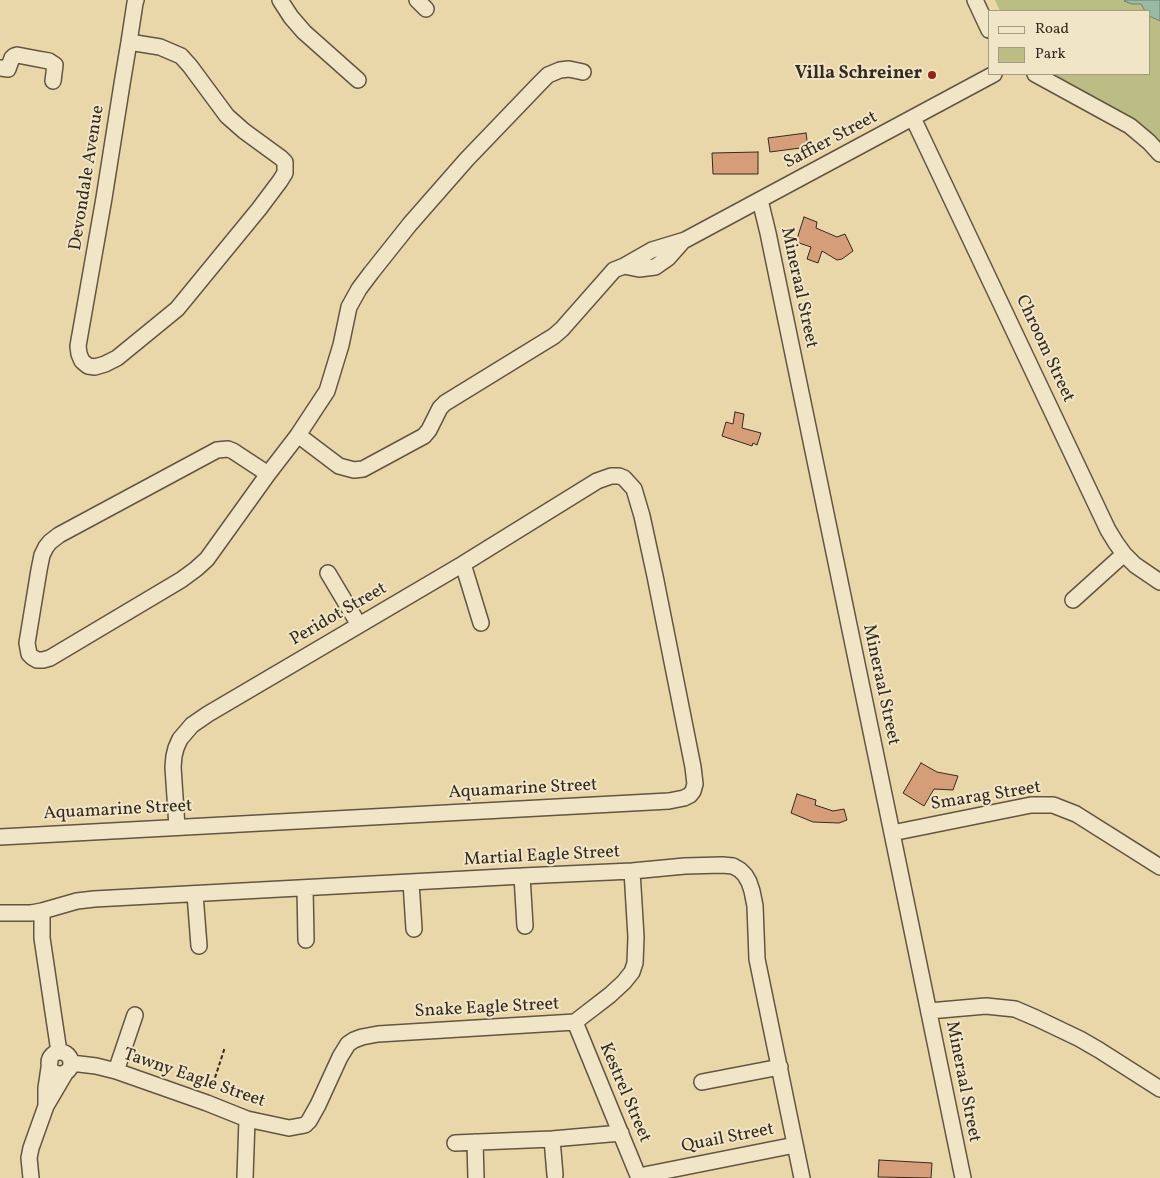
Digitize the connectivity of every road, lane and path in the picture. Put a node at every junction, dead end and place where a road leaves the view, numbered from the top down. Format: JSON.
{"nodes":[{"id":1,"x":136,"y":0,"type":"edge"},
{"id":2,"x":280,"y":0,"type":"edge"},
{"id":3,"x":975,"y":0,"type":"edge"},
{"id":4,"x":988,"y":28,"type":"edge"},
{"id":5,"x":129,"y":42,"type":"junction"},
{"id":6,"x":0,"y":68,"type":"edge"},
{"id":7,"x":583,"y":72,"type":"dead end"},
{"id":8,"x":992,"y":75,"type":"edge"},
{"id":9,"x":1037,"y":75,"type":"edge"},
{"id":10,"x":358,"y":80,"type":"dead end"},
{"id":11,"x":53,"y":81,"type":"dead end"},
{"id":12,"x":913,"y":118,"type":"junction"},
{"id":13,"x":1160,"y":154,"type":"edge"},
{"id":14,"x":760,"y":200,"type":"junction"},
{"id":15,"x":298,"y":435,"type":"junction"},
{"id":16,"x":268,"y":474,"type":"junction"},
{"id":17,"x":597,"y":481,"type":"joint"},
{"id":18,"x":1124,"y":554,"type":"junction"},
{"id":19,"x":463,"y":564,"type":"junction"},
{"id":20,"x":328,"y":573,"type":"dead end"},
{"id":21,"x":1160,"y":582,"type":"edge"},
{"id":22,"x":1073,"y":600,"type":"dead end"},
{"id":23,"x":481,"y":623,"type":"dead end"},
{"id":24,"x":359,"y":625,"type":"junction"},
{"id":25,"x":177,"y":826,"type":"junction"},
{"id":26,"x":892,"y":833,"type":"junction"},
{"id":27,"x":0,"y":837,"type":"edge"},
{"id":28,"x":1160,"y":867,"type":"edge"},
{"id":29,"x":632,"y":872,"type":"junction"},
{"id":30,"x":522,"y":876,"type":"junction"},
{"id":31,"x":412,"y":882,"type":"junction"},
{"id":32,"x":305,"y":888,"type":"junction"},
{"id":33,"x":195,"y":894,"type":"junction"},
{"id":34,"x":37,"y":912,"type":"junction"},
{"id":35,"x":0,"y":913,"type":"edge"},
{"id":36,"x":525,"y":926,"type":"dead end"},
{"id":37,"x":414,"y":929,"type":"dead end"},
{"id":38,"x":306,"y":940,"type":"dead end"},
{"id":39,"x":199,"y":946,"type":"dead end"},
{"id":40,"x":929,"y":1011,"type":"junction"},
{"id":41,"x":135,"y":1015,"type":"dead end"},
{"id":42,"x":575,"y":1022,"type":"junction"},
{"id":43,"x":226,"y":1047,"type":"dead end"},
{"id":44,"x":54,"y":1056,"type":"junction"},
{"id":45,"x":69,"y":1067,"type":"junction"},
{"id":46,"x":780,"y":1067,"type":"junction"},
{"id":47,"x":116,"y":1071,"type":"junction"},
{"id":48,"x":702,"y":1082,"type":"dead end"},
{"id":49,"x":1160,"y":1090,"type":"edge"},
{"id":50,"x":207,"y":1103,"type":"junction"},
{"id":51,"x":46,"y":1106,"type":"junction"},
{"id":52,"x":246,"y":1119,"type":"junction"},
{"id":53,"x":305,"y":1125,"type":"joint"},
{"id":54,"x":621,"y":1133,"type":"junction"},
{"id":55,"x":552,"y":1138,"type":"junction"},
{"id":56,"x":475,"y":1142,"type":"junction"},
{"id":57,"x":455,"y":1143,"type":"dead end"},
{"id":58,"x":795,"y":1145,"type":"junction"},
{"id":59,"x":555,"y":1175,"type":"dead end"},
{"id":60,"x":639,"y":1177,"type":"edge"},
{"id":61,"x":32,"y":1178,"type":"edge"},
{"id":62,"x":245,"y":1178,"type":"edge"},
{"id":63,"x":476,"y":1178,"type":"edge"},
{"id":64,"x":802,"y":1178,"type":"edge"},
{"id":65,"x":963,"y":1178,"type":"edge"}],
"edges":[{"from":1,"to":5,"type":"street","name":"Devondale Avenue"},
{"from":2,"to":10,"type":"street"},
{"from":3,"to":4,"type":"street"},
{"from":5,"to":5,"type":"street","name":"Devondale Avenue"},
{"from":6,"to":11,"type":"street"},
{"from":7,"to":15,"type":"street"},
{"from":8,"to":12,"type":"street","name":"Saffier Street"},
{"from":9,"to":13,"type":"street"},
{"from":12,"to":14,"type":"street","name":"Saffier Street"},
{"from":12,"to":18,"type":"street","name":"Chroom Street"},
{"from":14,"to":15,"type":"street","name":"Saffier Street"},
{"from":14,"to":26,"type":"street","name":"Mineraal Street"},
{"from":15,"to":16,"type":"street"},
{"from":16,"to":16,"type":"street"},
{"from":17,"to":19,"type":"street","name":"Peridot Street"},
{"from":17,"to":25,"type":"street","name":"Aquamarine Street"},
{"from":18,"to":21,"type":"street","name":"Chroom Street"},
{"from":18,"to":22,"type":"street"},
{"from":19,"to":23,"type":"street"},
{"from":19,"to":24,"type":"street","name":"Peridot Street"},
{"from":20,"to":24,"type":"street"},
{"from":24,"to":25,"type":"street","name":"Peridot Street"},
{"from":25,"to":27,"type":"street","name":"Aquamarine Street"},
{"from":26,"to":28,"type":"street","name":"Smarag Street"},
{"from":26,"to":40,"type":"street","name":"Mineraal Street"},
{"from":29,"to":30,"type":"street","name":"Martial Eagle Street"},
{"from":29,"to":42,"type":"street","name":"Snake Eagle Street"},
{"from":29,"to":46,"type":"street","name":"Martial Eagle Street"},
{"from":30,"to":31,"type":"street","name":"Martial Eagle Street"},
{"from":30,"to":36,"type":"street"},
{"from":31,"to":32,"type":"street","name":"Martial Eagle Street"},
{"from":31,"to":37,"type":"street"},
{"from":32,"to":33,"type":"street","name":"Martial Eagle Street"},
{"from":32,"to":38,"type":"street"},
{"from":33,"to":34,"type":"street","name":"Martial Eagle Street"},
{"from":33,"to":39,"type":"street"},
{"from":34,"to":35,"type":"street","name":"Martial Eagle Street"},
{"from":34,"to":44,"type":"street"},
{"from":40,"to":49,"type":"street"},
{"from":40,"to":65,"type":"street","name":"Mineraal Street"},
{"from":41,"to":47,"type":"street"},
{"from":42,"to":53,"type":"street","name":"Snake Eagle Street"},
{"from":42,"to":54,"type":"street","name":"Kestrel Street"},
{"from":43,"to":50,"type":"path"},
{"from":44,"to":45,"type":"street"},
{"from":44,"to":51,"type":"street"},
{"from":45,"to":47,"type":"street","name":"Tawny Eagle Street"},
{"from":45,"to":51,"type":"street"},
{"from":46,"to":48,"type":"street"},
{"from":46,"to":58,"type":"street","name":"Martial Eagle Street"},
{"from":47,"to":50,"type":"street","name":"Tawny Eagle Street"},
{"from":50,"to":52,"type":"street","name":"Tawny Eagle Street"},
{"from":51,"to":61,"type":"street"},
{"from":52,"to":53,"type":"street","name":"Tawny Eagle Street"},
{"from":52,"to":62,"type":"street"},
{"from":54,"to":55,"type":"street"},
{"from":54,"to":60,"type":"street","name":"Kestrel Street"},
{"from":55,"to":56,"type":"street"},
{"from":55,"to":59,"type":"street"},
{"from":56,"to":57,"type":"street"},
{"from":56,"to":63,"type":"street"},
{"from":58,"to":60,"type":"street","name":"Quail Street"},
{"from":58,"to":64,"type":"street","name":"Martial Eagle Street"}]}
